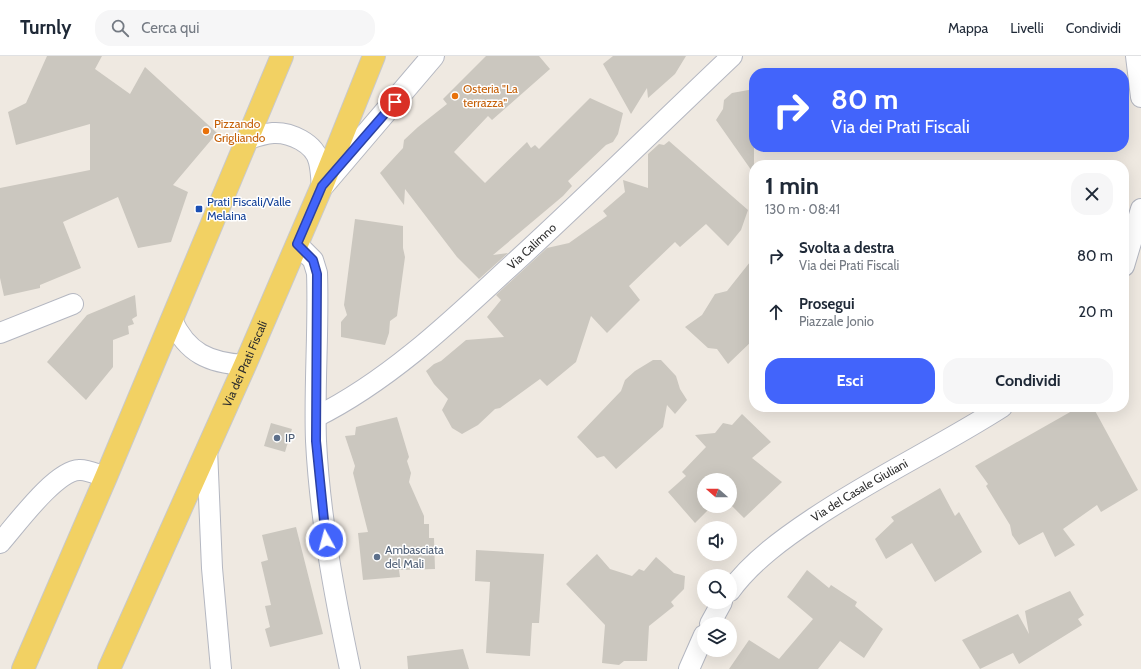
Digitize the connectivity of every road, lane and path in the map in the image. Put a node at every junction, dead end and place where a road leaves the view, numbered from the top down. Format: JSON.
{"nodes":[{"id":1,"x":282,"y":56,"type":"edge"},
{"id":2,"x":374,"y":56,"type":"edge"},
{"id":3,"x":433,"y":56,"type":"edge"},
{"id":4,"x":732,"y":56,"type":"edge"},
{"id":5,"x":1136,"y":56,"type":"edge"},
{"id":6,"x":1141,"y":97,"type":"edge"},
{"id":7,"x":246,"y":140,"type":"junction"},
{"id":8,"x":322,"y":186,"type":"junction"},
{"id":9,"x":1141,"y":209,"type":"edge"},
{"id":10,"x":1129,"y":239,"type":"edge"},
{"id":11,"x":297,"y":244,"type":"junction"},
{"id":12,"x":73,"y":304,"type":"dead end"},
{"id":13,"x":172,"y":320,"type":"junction"},
{"id":14,"x":0,"y":333,"type":"edge"},
{"id":15,"x":245,"y":365,"type":"junction"},
{"id":16,"x":993,"y":412,"type":"edge"},
{"id":17,"x":316,"y":417,"type":"junction"},
{"id":18,"x":207,"y":449,"type":"junction"},
{"id":19,"x":106,"y":477,"type":"junction"},
{"id":20,"x":0,"y":543,"type":"edge"},
{"id":21,"x":737,"y":584,"type":"edge"},
{"id":22,"x":697,"y":651,"type":"edge"},
{"id":23,"x":27,"y":667,"type":"edge"},
{"id":24,"x":109,"y":669,"type":"edge"},
{"id":25,"x":221,"y":669,"type":"edge"},
{"id":26,"x":350,"y":669,"type":"edge"},
{"id":27,"x":689,"y":669,"type":"edge"}],
"edges":[{"from":1,"to":7,"type":"main road"},
{"from":2,"to":8,"type":"main road","name":"Via dei Prati Fiscali"},
{"from":3,"to":8,"type":"street"},
{"from":4,"to":17,"type":"street","name":"Via Calimno"},
{"from":5,"to":6,"type":"street"},
{"from":7,"to":8,"type":"street"},
{"from":7,"to":13,"type":"main road"},
{"from":8,"to":11,"type":"main road","name":"Via dei Prati Fiscali"},
{"from":9,"to":10,"type":"street"},
{"from":11,"to":15,"type":"main road","name":"Via dei Prati Fiscali"},
{"from":11,"to":17,"type":"street"},
{"from":12,"to":14,"type":"street"},
{"from":13,"to":15,"type":"street"},
{"from":13,"to":19,"type":"main road"},
{"from":15,"to":18,"type":"main road","name":"Via dei Prati Fiscali"},
{"from":16,"to":21,"type":"street","name":"Via del Casale Giuliani"},
{"from":17,"to":26,"type":"street"},
{"from":18,"to":24,"type":"main road","name":"Via dei Prati Fiscali"},
{"from":18,"to":25,"type":"street"},
{"from":19,"to":20,"type":"street"},
{"from":19,"to":23,"type":"main road"},
{"from":22,"to":27,"type":"street"}]}
